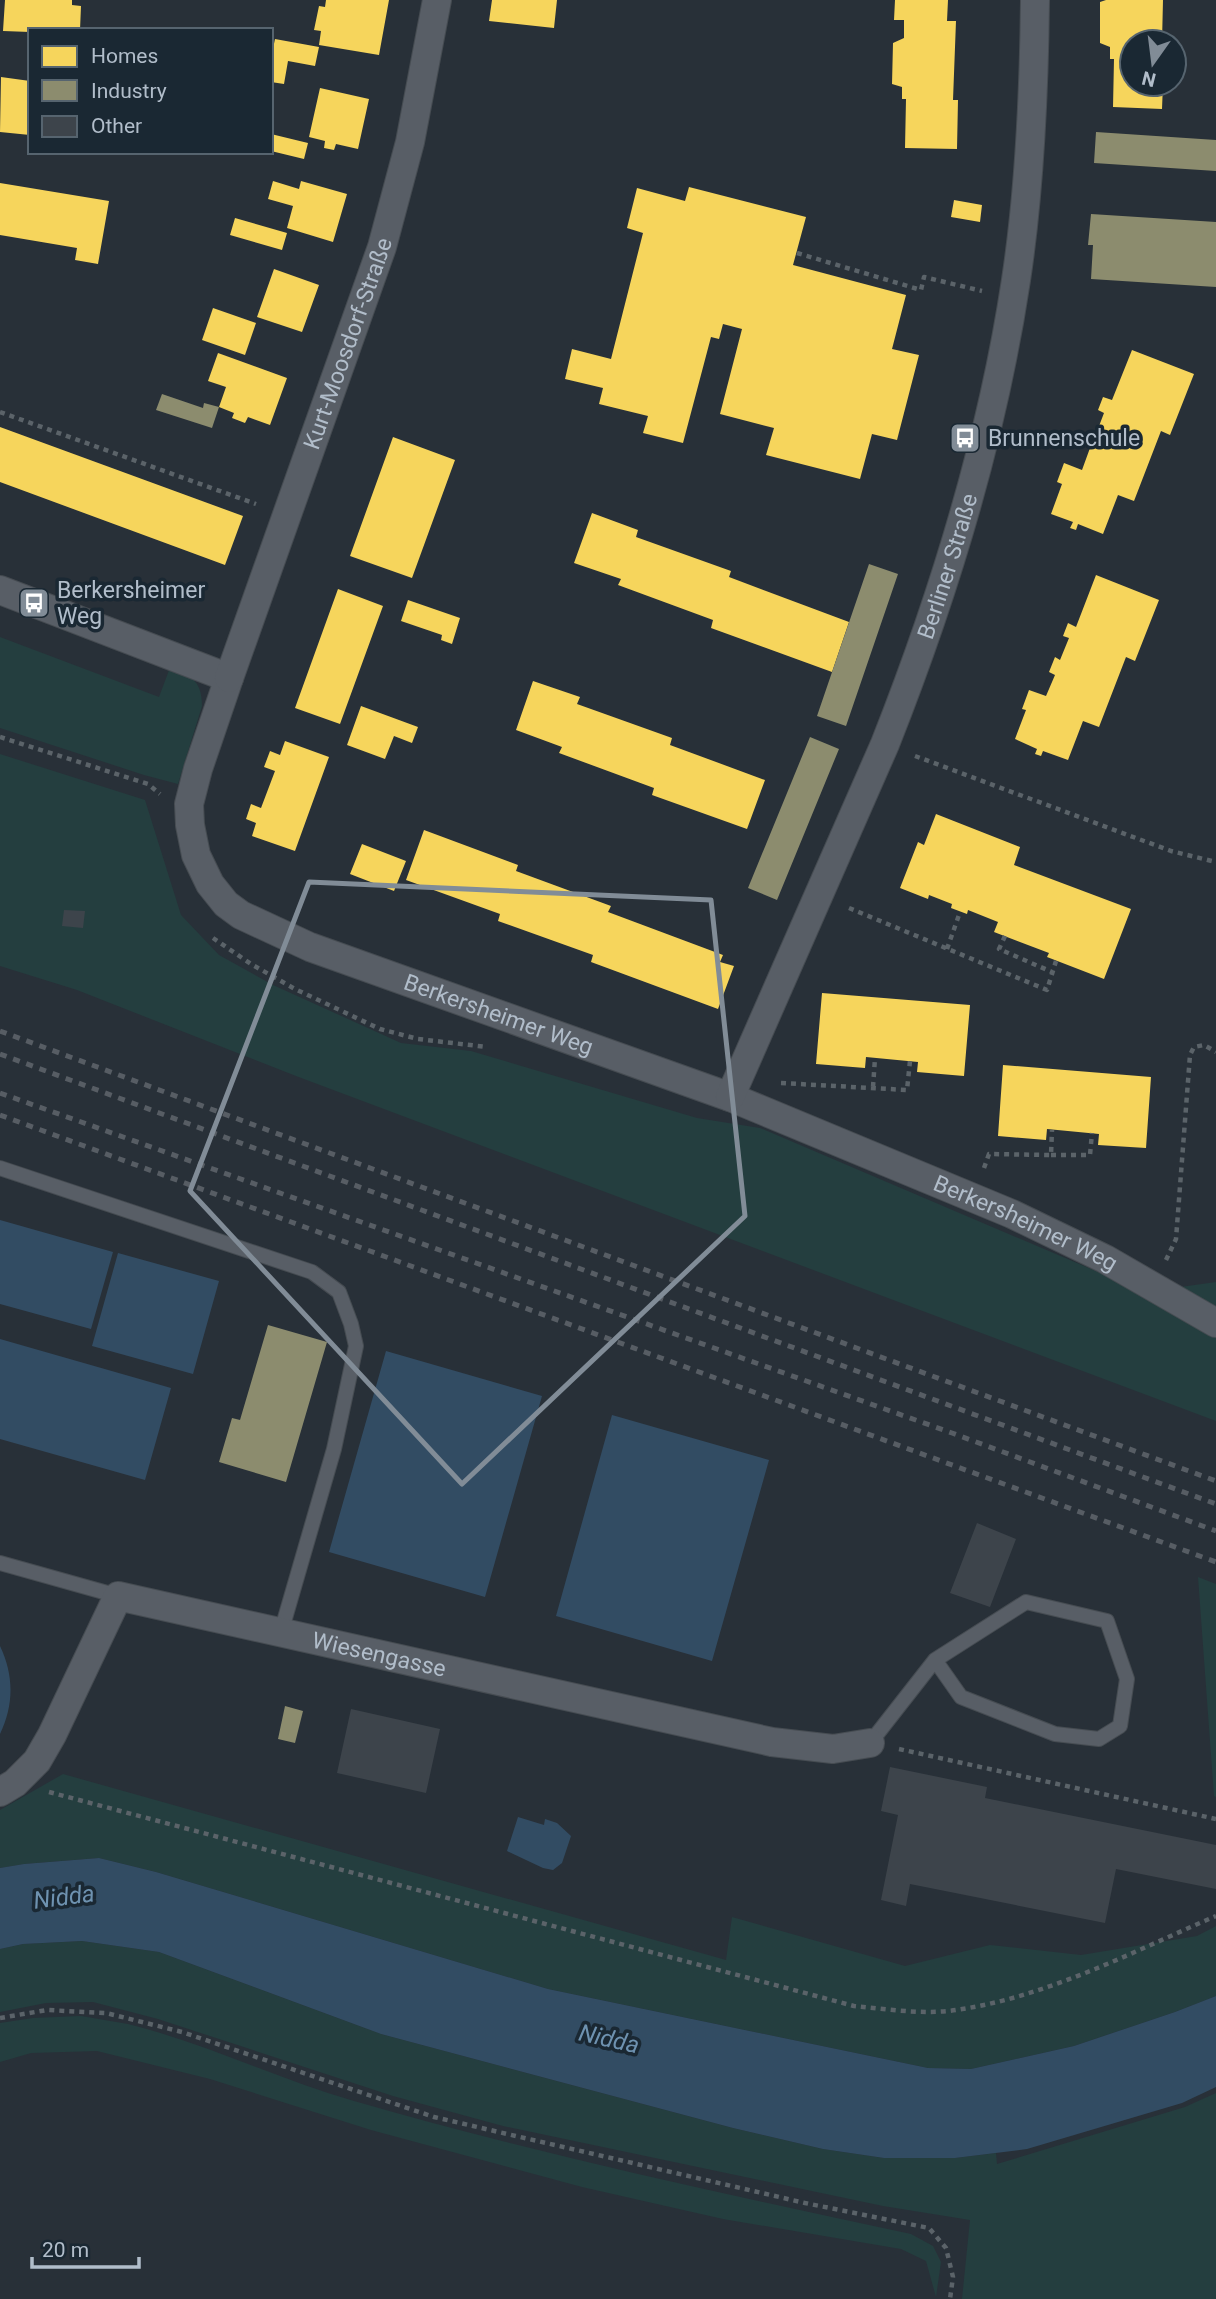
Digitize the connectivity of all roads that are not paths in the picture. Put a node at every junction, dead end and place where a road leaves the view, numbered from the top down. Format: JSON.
{"nodes":[{"id":1,"x":437,"y":0,"type":"edge"},
{"id":2,"x":1035,"y":0,"type":"edge"},
{"id":3,"x":0,"y":590,"type":"edge"},
{"id":4,"x":229,"y":678,"type":"junction"},
{"id":5,"x":730,"y":1097,"type":"junction"},
{"id":6,"x":0,"y":1168,"type":"edge"},
{"id":7,"x":1216,"y":1323,"type":"edge"},
{"id":8,"x":0,"y":1563,"type":"edge"},
{"id":9,"x":118,"y":1596,"type":"junction"},
{"id":10,"x":281,"y":1632,"type":"junction"},
{"id":11,"x":935,"y":1660,"type":"junction"},
{"id":12,"x":870,"y":1743,"type":"joint"},
{"id":13,"x":7,"y":1788,"type":"edge"}],
"edges":[{"from":1,"to":4,"type":"street","name":"Kurt-Moosdorf-Straße"},
{"from":2,"to":5,"type":"street","name":"Berliner Straße"},
{"from":3,"to":4,"type":"street"},
{"from":4,"to":5,"type":"street","name":"Berkersheimer Weg"},
{"from":5,"to":7,"type":"street","name":"Berkersheimer Weg"},
{"from":6,"to":10,"type":"lane"},
{"from":8,"to":9,"type":"lane"},
{"from":9,"to":10,"type":"street","name":"Wiesengasse"},
{"from":9,"to":13,"type":"street"},
{"from":10,"to":12,"type":"street","name":"Wiesengasse"},
{"from":11,"to":11,"type":"lane"},
{"from":11,"to":12,"type":"lane"}]}
